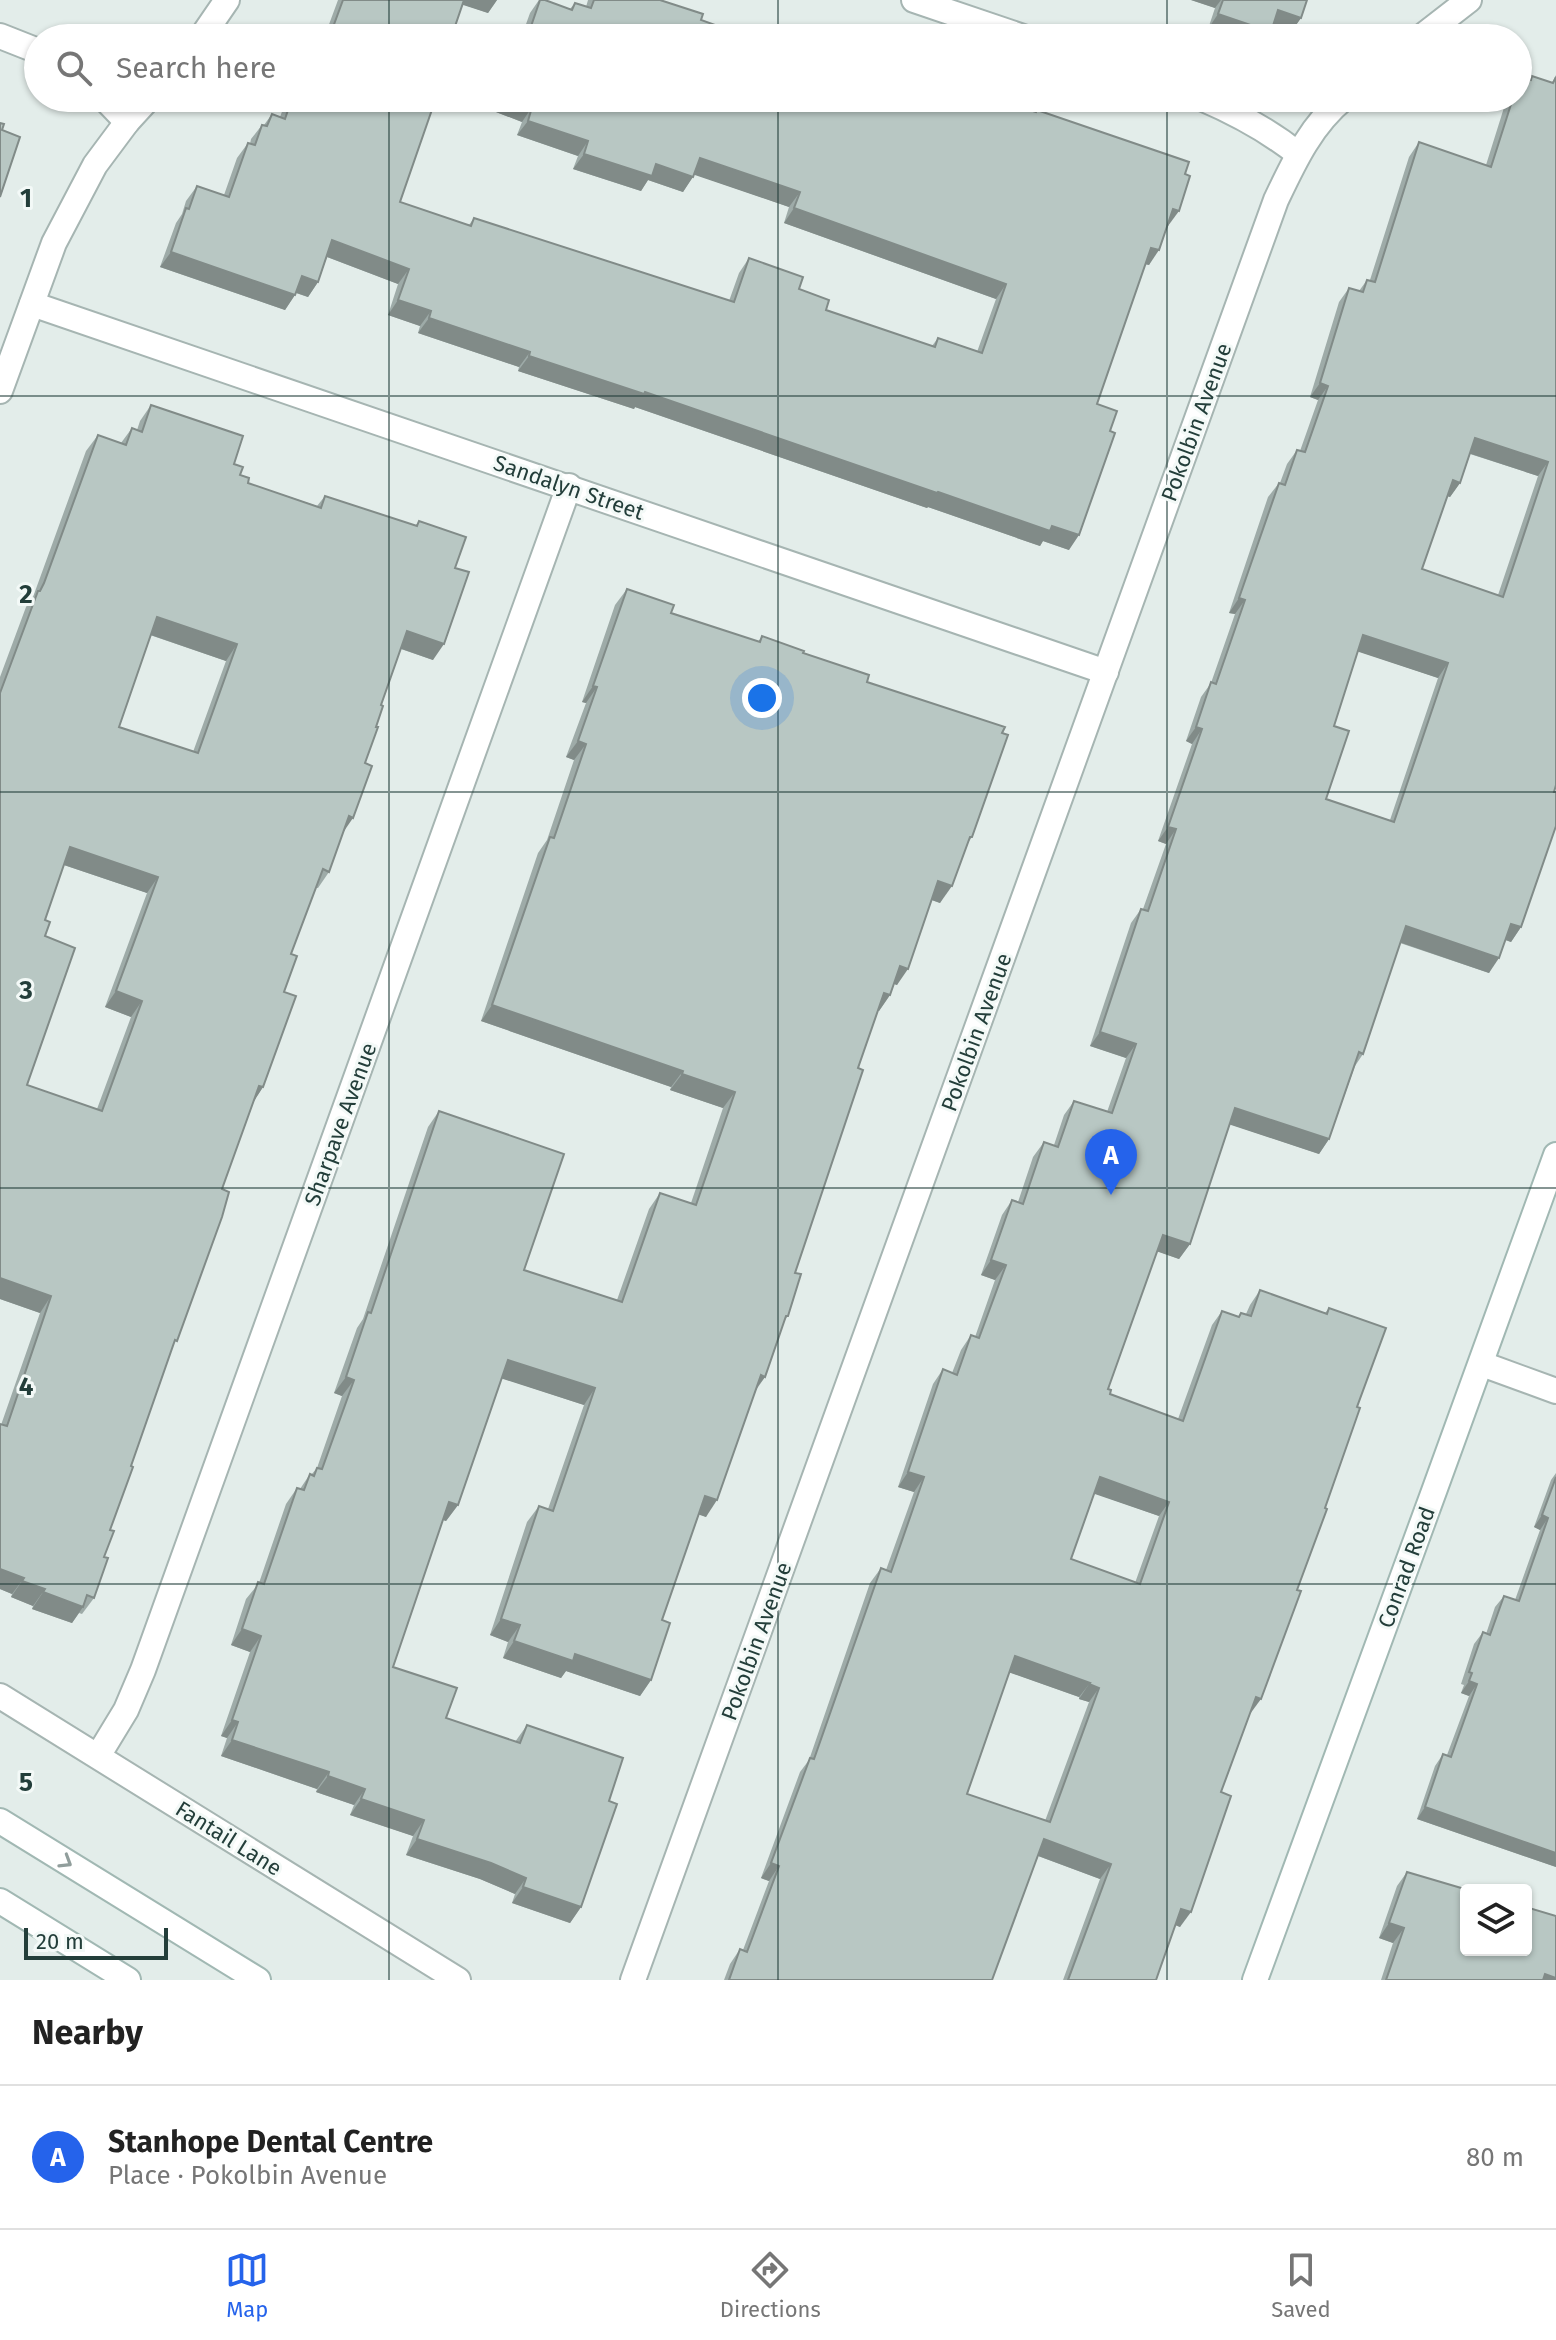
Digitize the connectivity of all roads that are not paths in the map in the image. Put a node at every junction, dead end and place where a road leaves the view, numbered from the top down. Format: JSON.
{"nodes":[{"id":1,"x":227,"y":0,"type":"edge"},
{"id":2,"x":914,"y":0,"type":"edge"},
{"id":3,"x":1469,"y":0,"type":"edge"},
{"id":4,"x":211,"y":24,"type":"edge"},
{"id":5,"x":985,"y":24,"type":"edge"},
{"id":6,"x":1438,"y":24,"type":"edge"},
{"id":7,"x":0,"y":36,"type":"edge"},
{"id":8,"x":24,"y":45,"type":"edge"},
{"id":9,"x":117,"y":112,"type":"edge"},
{"id":10,"x":136,"y":112,"type":"edge"},
{"id":11,"x":1233,"y":112,"type":"edge"},
{"id":12,"x":1330,"y":112,"type":"edge"},
{"id":13,"x":127,"y":122,"type":"junction"},
{"id":14,"x":1298,"y":154,"type":"junction"},
{"id":15,"x":32,"y":304,"type":"junction"},
{"id":16,"x":0,"y":391,"type":"edge"},
{"id":17,"x":569,"y":486,"type":"junction"},
{"id":18,"x":1106,"y":672,"type":"junction"},
{"id":19,"x":1556,"y":1155,"type":"edge"},
{"id":20,"x":1482,"y":1364,"type":"junction"},
{"id":21,"x":1556,"y":1391,"type":"edge"},
{"id":22,"x":0,"y":1696,"type":"edge"},
{"id":23,"x":98,"y":1756,"type":"junction"},
{"id":24,"x":0,"y":1821,"type":"edge"},
{"id":25,"x":0,"y":1901,"type":"edge"},
{"id":26,"x":128,"y":1980,"type":"edge"},
{"id":27,"x":258,"y":1980,"type":"edge"},
{"id":28,"x":458,"y":1980,"type":"edge"},
{"id":29,"x":633,"y":1980,"type":"edge"},
{"id":30,"x":1255,"y":1980,"type":"edge"}],
"edges":[{"from":1,"to":4,"type":"street"},
{"from":2,"to":5,"type":"street"},
{"from":3,"to":6,"type":"street"},
{"from":7,"to":8,"type":"street"},
{"from":9,"to":13,"type":"street"},
{"from":10,"to":13,"type":"street"},
{"from":11,"to":14,"type":"street"},
{"from":12,"to":14,"type":"street","name":"Pokolbin Avenue"},
{"from":13,"to":15,"type":"street"},
{"from":14,"to":18,"type":"street","name":"Pokolbin Avenue"},
{"from":15,"to":16,"type":"street"},
{"from":15,"to":17,"type":"street","name":"Sandalyn Street"},
{"from":17,"to":18,"type":"street","name":"Sandalyn Street"},
{"from":17,"to":23,"type":"street","name":"Sharpave Avenue"},
{"from":18,"to":29,"type":"street","name":"Pokolbin Avenue"},
{"from":19,"to":20,"type":"street","name":"Conrad Road"},
{"from":20,"to":21,"type":"street"},
{"from":20,"to":30,"type":"street","name":"Conrad Road"},
{"from":22,"to":23,"type":"street","name":"Fantail Lane"},
{"from":23,"to":28,"type":"street","name":"Fantail Lane"},
{"from":24,"to":27,"type":"street","one_way":true},
{"from":25,"to":26,"type":"street"}]}
